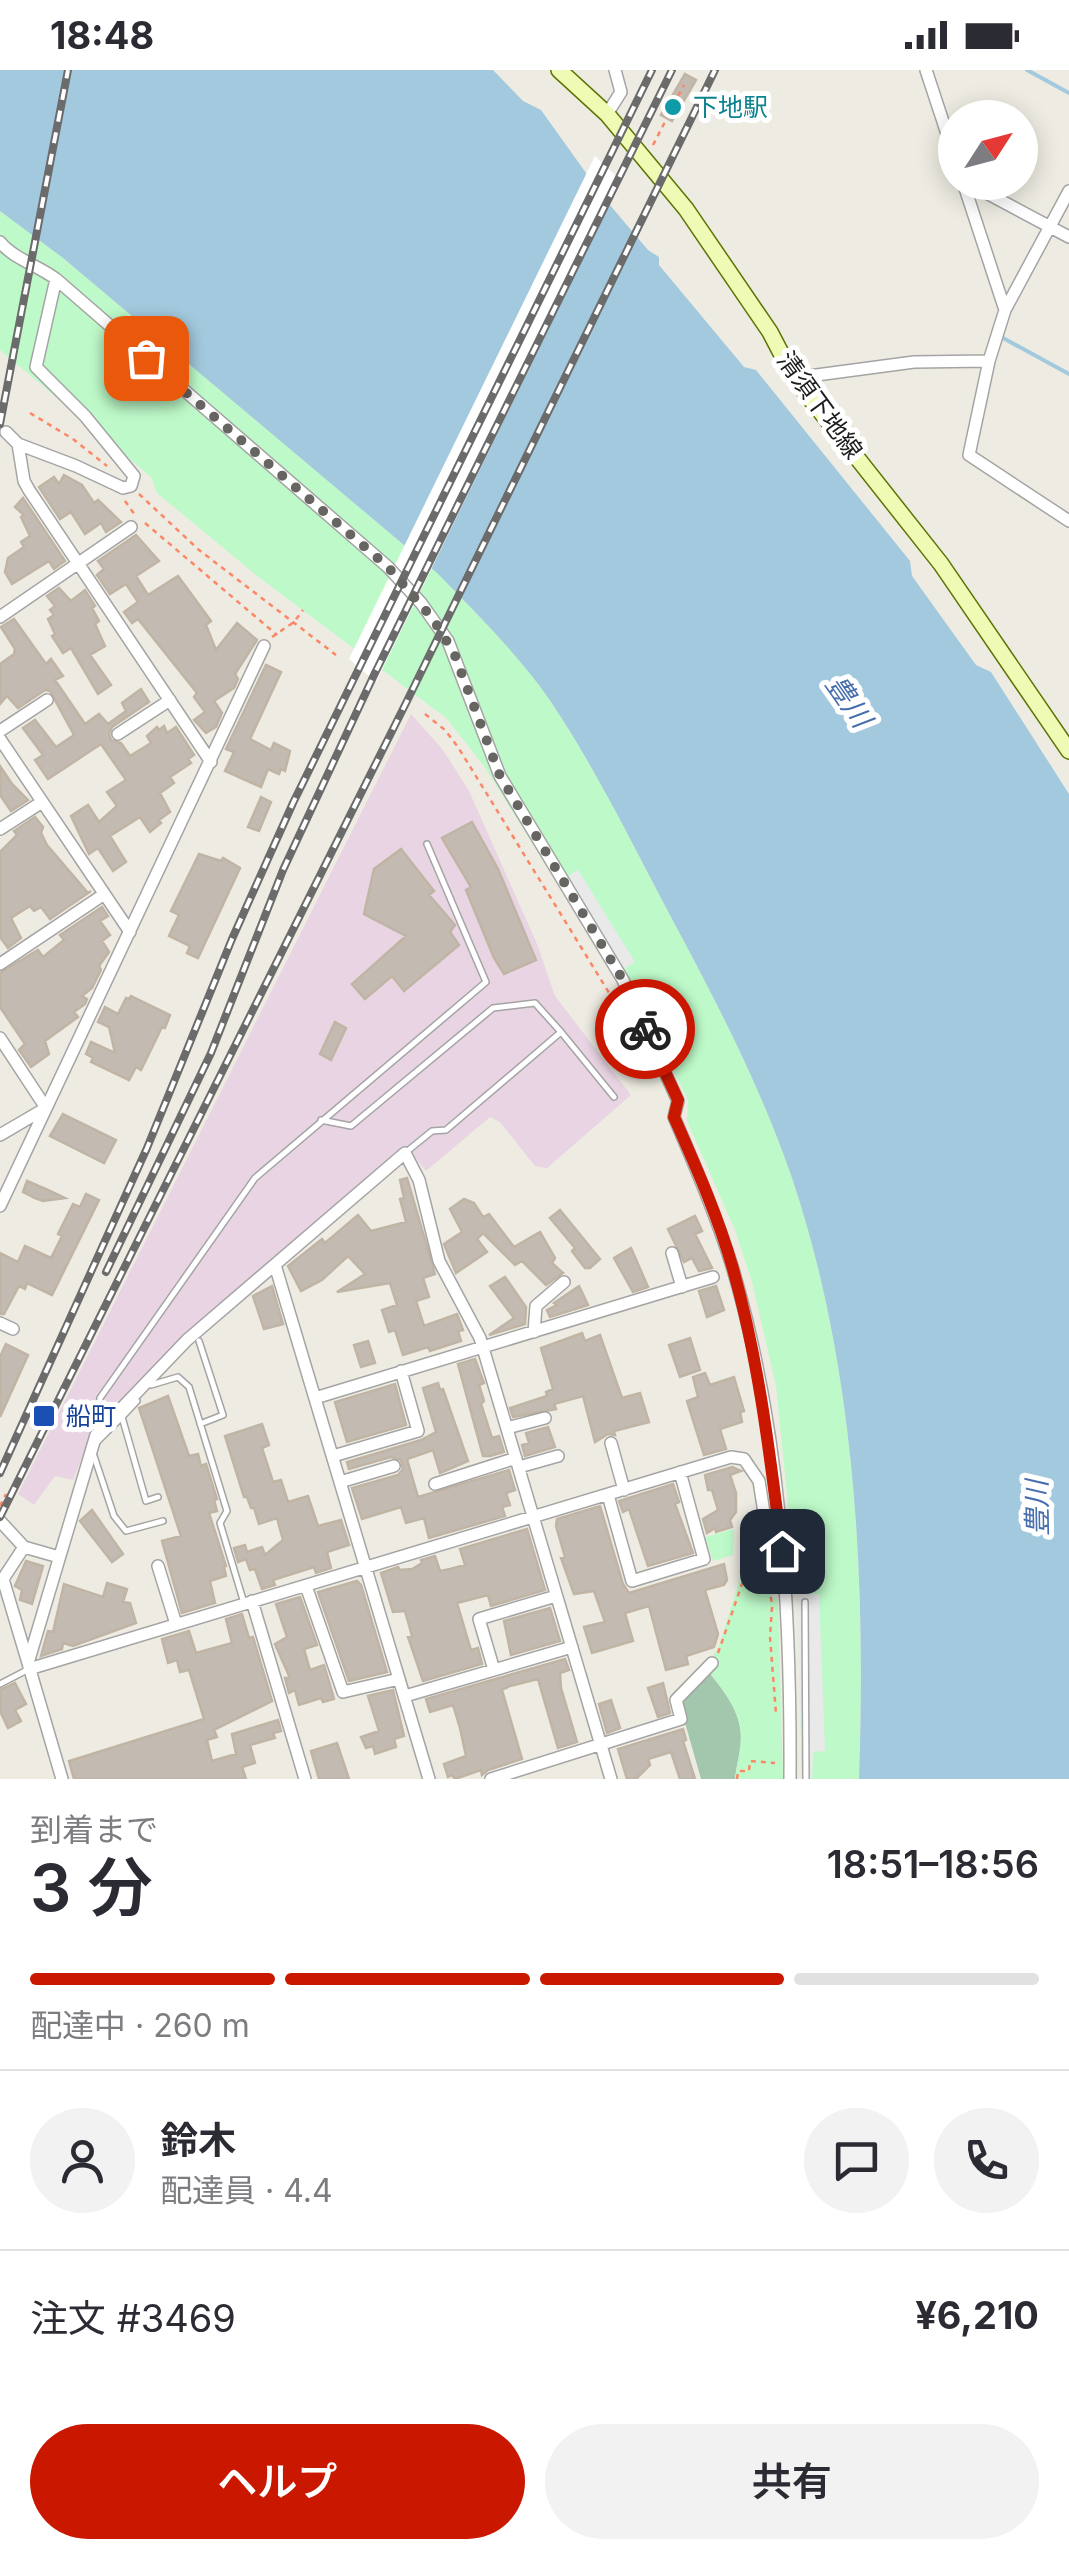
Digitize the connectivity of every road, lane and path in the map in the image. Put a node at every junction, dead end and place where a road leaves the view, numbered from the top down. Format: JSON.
{"nodes":[{"id":1,"x":559,"y":70,"type":"edge"},
{"id":2,"x":615,"y":70,"type":"edge"},
{"id":3,"x":926,"y":70,"type":"edge"},
{"id":4,"x":684,"y":85,"type":"dead end"},
{"id":5,"x":678,"y":96,"type":"dead end"},
{"id":6,"x":938,"y":106,"type":"edge"},
{"id":7,"x":606,"y":114,"type":"junction"},
{"id":8,"x":667,"y":118,"type":"dead end"},
{"id":9,"x":645,"y":160,"type":"junction"},
{"id":10,"x":1069,"y":192,"type":"edge"},
{"id":11,"x":970,"y":200,"type":"edge"},
{"id":12,"x":998,"y":200,"type":"edge"},
{"id":13,"x":1050,"y":227,"type":"junction"},
{"id":14,"x":1069,"y":237,"type":"edge"},
{"id":15,"x":0,"y":242,"type":"edge"},
{"id":16,"x":56,"y":279,"type":"junction"},
{"id":17,"x":1004,"y":310,"type":"junction"},
{"id":18,"x":989,"y":360,"type":"junction"},
{"id":19,"x":794,"y":378,"type":"junction"},
{"id":20,"x":30,"y":413,"type":"dead end"},
{"id":21,"x":6,"y":432,"type":"dead end"},
{"id":22,"x":18,"y":444,"type":"junction"},
{"id":23,"x":108,"y":467,"type":"dead end"},
{"id":24,"x":113,"y":483,"type":"junction"},
{"id":25,"x":131,"y":486,"type":"junction"},
{"id":26,"x":1069,"y":522,"type":"edge"},
{"id":27,"x":131,"y":527,"type":"dead end"},
{"id":28,"x":77,"y":563,"type":"junction"},
{"id":29,"x":302,"y":610,"type":"dead end"},
{"id":30,"x":0,"y":616,"type":"edge"},
{"id":31,"x":294,"y":622,"type":"junction"},
{"id":32,"x":271,"y":639,"type":"junction"},
{"id":33,"x":336,"y":655,"type":"dead end"},
{"id":34,"x":48,"y":700,"type":"dead end"},
{"id":35,"x":170,"y":700,"type":"junction"},
{"id":36,"x":425,"y":714,"type":"dead end"},
{"id":37,"x":118,"y":734,"type":"dead end"},
{"id":38,"x":0,"y":735,"type":"edge"},
{"id":39,"x":1069,"y":751,"type":"edge"},
{"id":40,"x":211,"y":762,"type":"junction"},
{"id":41,"x":42,"y":802,"type":"junction"},
{"id":42,"x":0,"y":830,"type":"edge"},
{"id":43,"x":426,"y":844,"type":"dead end"},
{"id":44,"x":103,"y":895,"type":"junction"},
{"id":45,"x":130,"y":932,"type":"junction"},
{"id":46,"x":0,"y":964,"type":"edge"},
{"id":47,"x":631,"y":1030,"type":"dead end"},
{"id":48,"x":560,"y":1032,"type":"junction"},
{"id":49,"x":0,"y":1038,"type":"edge"},
{"id":50,"x":614,"y":1098,"type":"dead end"},
{"id":51,"x":46,"y":1108,"type":"junction"},
{"id":52,"x":321,"y":1120,"type":"junction"},
{"id":53,"x":0,"y":1135,"type":"edge"},
{"id":54,"x":405,"y":1153,"type":"junction"},
{"id":55,"x":0,"y":1206,"type":"edge"},
{"id":56,"x":672,"y":1253,"type":"dead end"},
{"id":57,"x":275,"y":1265,"type":"junction"},
{"id":58,"x":713,"y":1277,"type":"dead end"},
{"id":59,"x":564,"y":1282,"type":"dead end"},
{"id":60,"x":682,"y":1287,"type":"junction"},
{"id":61,"x":0,"y":1323,"type":"edge"},
{"id":62,"x":13,"y":1328,"type":"dead end"},
{"id":63,"x":534,"y":1332,"type":"junction"},
{"id":64,"x":199,"y":1341,"type":"dead end"},
{"id":65,"x":484,"y":1348,"type":"junction"},
{"id":66,"x":402,"y":1371,"type":"junction"},
{"id":67,"x":316,"y":1398,"type":"junction"},
{"id":68,"x":122,"y":1417,"type":"junction"},
{"id":69,"x":545,"y":1418,"type":"dead end"},
{"id":70,"x":200,"y":1424,"type":"junction"},
{"id":71,"x":508,"y":1428,"type":"junction"},
{"id":72,"x":94,"y":1443,"type":"junction"},
{"id":73,"x":611,"y":1443,"type":"dead end"},
{"id":74,"x":333,"y":1456,"type":"junction"},
{"id":75,"x":558,"y":1456,"type":"dead end"},
{"id":76,"x":518,"y":1463,"type":"junction"},
{"id":77,"x":394,"y":1466,"type":"dead end"},
{"id":78,"x":680,"y":1472,"type":"junction"},
{"id":79,"x":340,"y":1482,"type":"junction"},
{"id":80,"x":436,"y":1484,"type":"dead end"},
{"id":81,"x":624,"y":1490,"type":"junction"},
{"id":82,"x":6,"y":1494,"type":"dead end"},
{"id":83,"x":608,"y":1495,"type":"junction"},
{"id":84,"x":158,"y":1497,"type":"dead end"},
{"id":85,"x":0,"y":1506,"type":"edge"},
{"id":86,"x":533,"y":1516,"type":"junction"},
{"id":87,"x":0,"y":1520,"type":"edge"},
{"id":88,"x":162,"y":1521,"type":"dead end"},
{"id":89,"x":24,"y":1548,"type":"junction"},
{"id":90,"x":59,"y":1557,"type":"junction"},
{"id":91,"x":158,"y":1566,"type":"dead end"},
{"id":92,"x":365,"y":1569,"type":"junction"},
{"id":93,"x":763,"y":1572,"type":"dead end"},
{"id":94,"x":768,"y":1585,"type":"dead end"},
{"id":95,"x":306,"y":1586,"type":"junction"},
{"id":96,"x":784,"y":1587,"type":"junction"},
{"id":97,"x":556,"y":1596,"type":"junction"},
{"id":98,"x":248,"y":1602,"type":"junction"},
{"id":99,"x":805,"y":1602,"type":"dead end"},
{"id":100,"x":779,"y":1606,"type":"junction"},
{"id":101,"x":176,"y":1624,"type":"junction"},
{"id":102,"x":572,"y":1648,"type":"junction"},
{"id":103,"x":712,"y":1663,"type":"joint"},
{"id":104,"x":29,"y":1666,"type":"junction"},
{"id":105,"x":494,"y":1670,"type":"junction"},
{"id":106,"x":399,"y":1679,"type":"junction"},
{"id":107,"x":0,"y":1684,"type":"edge"},
{"id":108,"x":405,"y":1696,"type":"junction"},
{"id":109,"x":776,"y":1718,"type":"dead end"},
{"id":110,"x":602,"y":1745,"type":"junction"},
{"id":111,"x":777,"y":1763,"type":"dead end"},
{"id":112,"x":62,"y":1779,"type":"edge"},
{"id":113,"x":305,"y":1779,"type":"edge"},
{"id":114,"x":429,"y":1779,"type":"edge"},
{"id":115,"x":490,"y":1779,"type":"edge"},
{"id":116,"x":611,"y":1779,"type":"edge"},
{"id":117,"x":738,"y":1779,"type":"edge"},
{"id":118,"x":790,"y":1779,"type":"edge"},
{"id":119,"x":806,"y":1779,"type":"edge"}],
"edges":[{"from":1,"to":7,"type":"main road","name":"清須下地線"},
{"from":2,"to":7,"type":"street"},
{"from":3,"to":6,"type":"street"},
{"from":4,"to":5,"type":"path"},
{"from":7,"to":9,"type":"main road","name":"清須下地線"},
{"from":8,"to":9,"type":"path"},
{"from":9,"to":19,"type":"main road","name":"清須下地線"},
{"from":10,"to":13,"type":"street"},
{"from":11,"to":17,"type":"street"},
{"from":12,"to":13,"type":"street"},
{"from":13,"to":14,"type":"street"},
{"from":13,"to":17,"type":"street"},
{"from":15,"to":16,"type":"street"},
{"from":16,"to":25,"type":"street"},
{"from":16,"to":96,"type":"street"},
{"from":17,"to":18,"type":"street"},
{"from":18,"to":19,"type":"street"},
{"from":18,"to":26,"type":"street"},
{"from":19,"to":39,"type":"main road","name":"清須下地線"},
{"from":20,"to":23,"type":"path"},
{"from":21,"to":22,"type":"street"},
{"from":22,"to":24,"type":"street"},
{"from":22,"to":28,"type":"street"},
{"from":24,"to":25,"type":"street"},
{"from":24,"to":32,"type":"path"},
{"from":25,"to":31,"type":"path"},
{"from":27,"to":28,"type":"street"},
{"from":28,"to":30,"type":"street"},
{"from":28,"to":35,"type":"street"},
{"from":29,"to":31,"type":"path"},
{"from":31,"to":32,"type":"path"},
{"from":31,"to":33,"type":"path"},
{"from":32,"to":40,"type":"street"},
{"from":34,"to":38,"type":"street"},
{"from":35,"to":37,"type":"street"},
{"from":35,"to":40,"type":"street"},
{"from":36,"to":47,"type":"path"},
{"from":38,"to":41,"type":"street"},
{"from":40,"to":45,"type":"street"},
{"from":41,"to":42,"type":"street"},
{"from":41,"to":44,"type":"street"},
{"from":43,"to":52,"type":"lane"},
{"from":44,"to":45,"type":"street"},
{"from":44,"to":46,"type":"street"},
{"from":45,"to":51,"type":"street"},
{"from":48,"to":50,"type":"lane"},
{"from":48,"to":52,"type":"lane"},
{"from":48,"to":54,"type":"lane"},
{"from":49,"to":51,"type":"street"},
{"from":51,"to":53,"type":"street"},
{"from":51,"to":55,"type":"street"},
{"from":52,"to":72,"type":"lane"},
{"from":54,"to":57,"type":"street"},
{"from":54,"to":65,"type":"street"},
{"from":56,"to":60,"type":"street"},
{"from":57,"to":67,"type":"street"},
{"from":57,"to":72,"type":"street"},
{"from":58,"to":60,"type":"street"},
{"from":59,"to":63,"type":"street"},
{"from":60,"to":63,"type":"street"},
{"from":61,"to":62,"type":"street"},
{"from":63,"to":65,"type":"street"},
{"from":64,"to":70,"type":"lane"},
{"from":65,"to":66,"type":"street"},
{"from":65,"to":71,"type":"street"},
{"from":66,"to":67,"type":"street"},
{"from":66,"to":74,"type":"street"},
{"from":67,"to":74,"type":"street"},
{"from":68,"to":70,"type":"lane"},
{"from":68,"to":72,"type":"lane"},
{"from":68,"to":84,"type":"lane"},
{"from":69,"to":71,"type":"street"},
{"from":70,"to":98,"type":"lane"},
{"from":71,"to":76,"type":"street"},
{"from":72,"to":88,"type":"lane"},
{"from":72,"to":90,"type":"street"},
{"from":73,"to":81,"type":"street"},
{"from":74,"to":79,"type":"street"},
{"from":75,"to":76,"type":"street"},
{"from":76,"to":80,"type":"street"},
{"from":76,"to":86,"type":"street"},
{"from":77,"to":79,"type":"street"},
{"from":78,"to":81,"type":"street"},
{"from":78,"to":83,"type":"street"},
{"from":78,"to":96,"type":"street"},
{"from":79,"to":92,"type":"street"},
{"from":81,"to":83,"type":"street"},
{"from":82,"to":85,"type":"path"},
{"from":83,"to":86,"type":"street"},
{"from":86,"to":92,"type":"street"},
{"from":86,"to":97,"type":"street"},
{"from":87,"to":89,"type":"street"},
{"from":89,"to":90,"type":"street"},
{"from":89,"to":104,"type":"street"},
{"from":90,"to":104,"type":"street"},
{"from":91,"to":101,"type":"street"},
{"from":92,"to":95,"type":"street"},
{"from":92,"to":106,"type":"street"},
{"from":93,"to":103,"type":"path"},
{"from":94,"to":100,"type":"path"},
{"from":95,"to":98,"type":"street"},
{"from":95,"to":106,"type":"street"},
{"from":96,"to":100,"type":"street"},
{"from":97,"to":102,"type":"street"},
{"from":97,"to":105,"type":"street"},
{"from":98,"to":101,"type":"street"},
{"from":98,"to":113,"type":"street"},
{"from":99,"to":119,"type":"lane"},
{"from":100,"to":109,"type":"path"},
{"from":100,"to":118,"type":"street"},
{"from":101,"to":104,"type":"street"},
{"from":102,"to":105,"type":"street"},
{"from":102,"to":110,"type":"street"},
{"from":103,"to":110,"type":"street"},
{"from":104,"to":107,"type":"lane"},
{"from":104,"to":112,"type":"street"},
{"from":105,"to":108,"type":"street"},
{"from":106,"to":108,"type":"street"},
{"from":108,"to":114,"type":"street"},
{"from":110,"to":115,"type":"street"},
{"from":110,"to":116,"type":"street"},
{"from":111,"to":117,"type":"path"}]}
